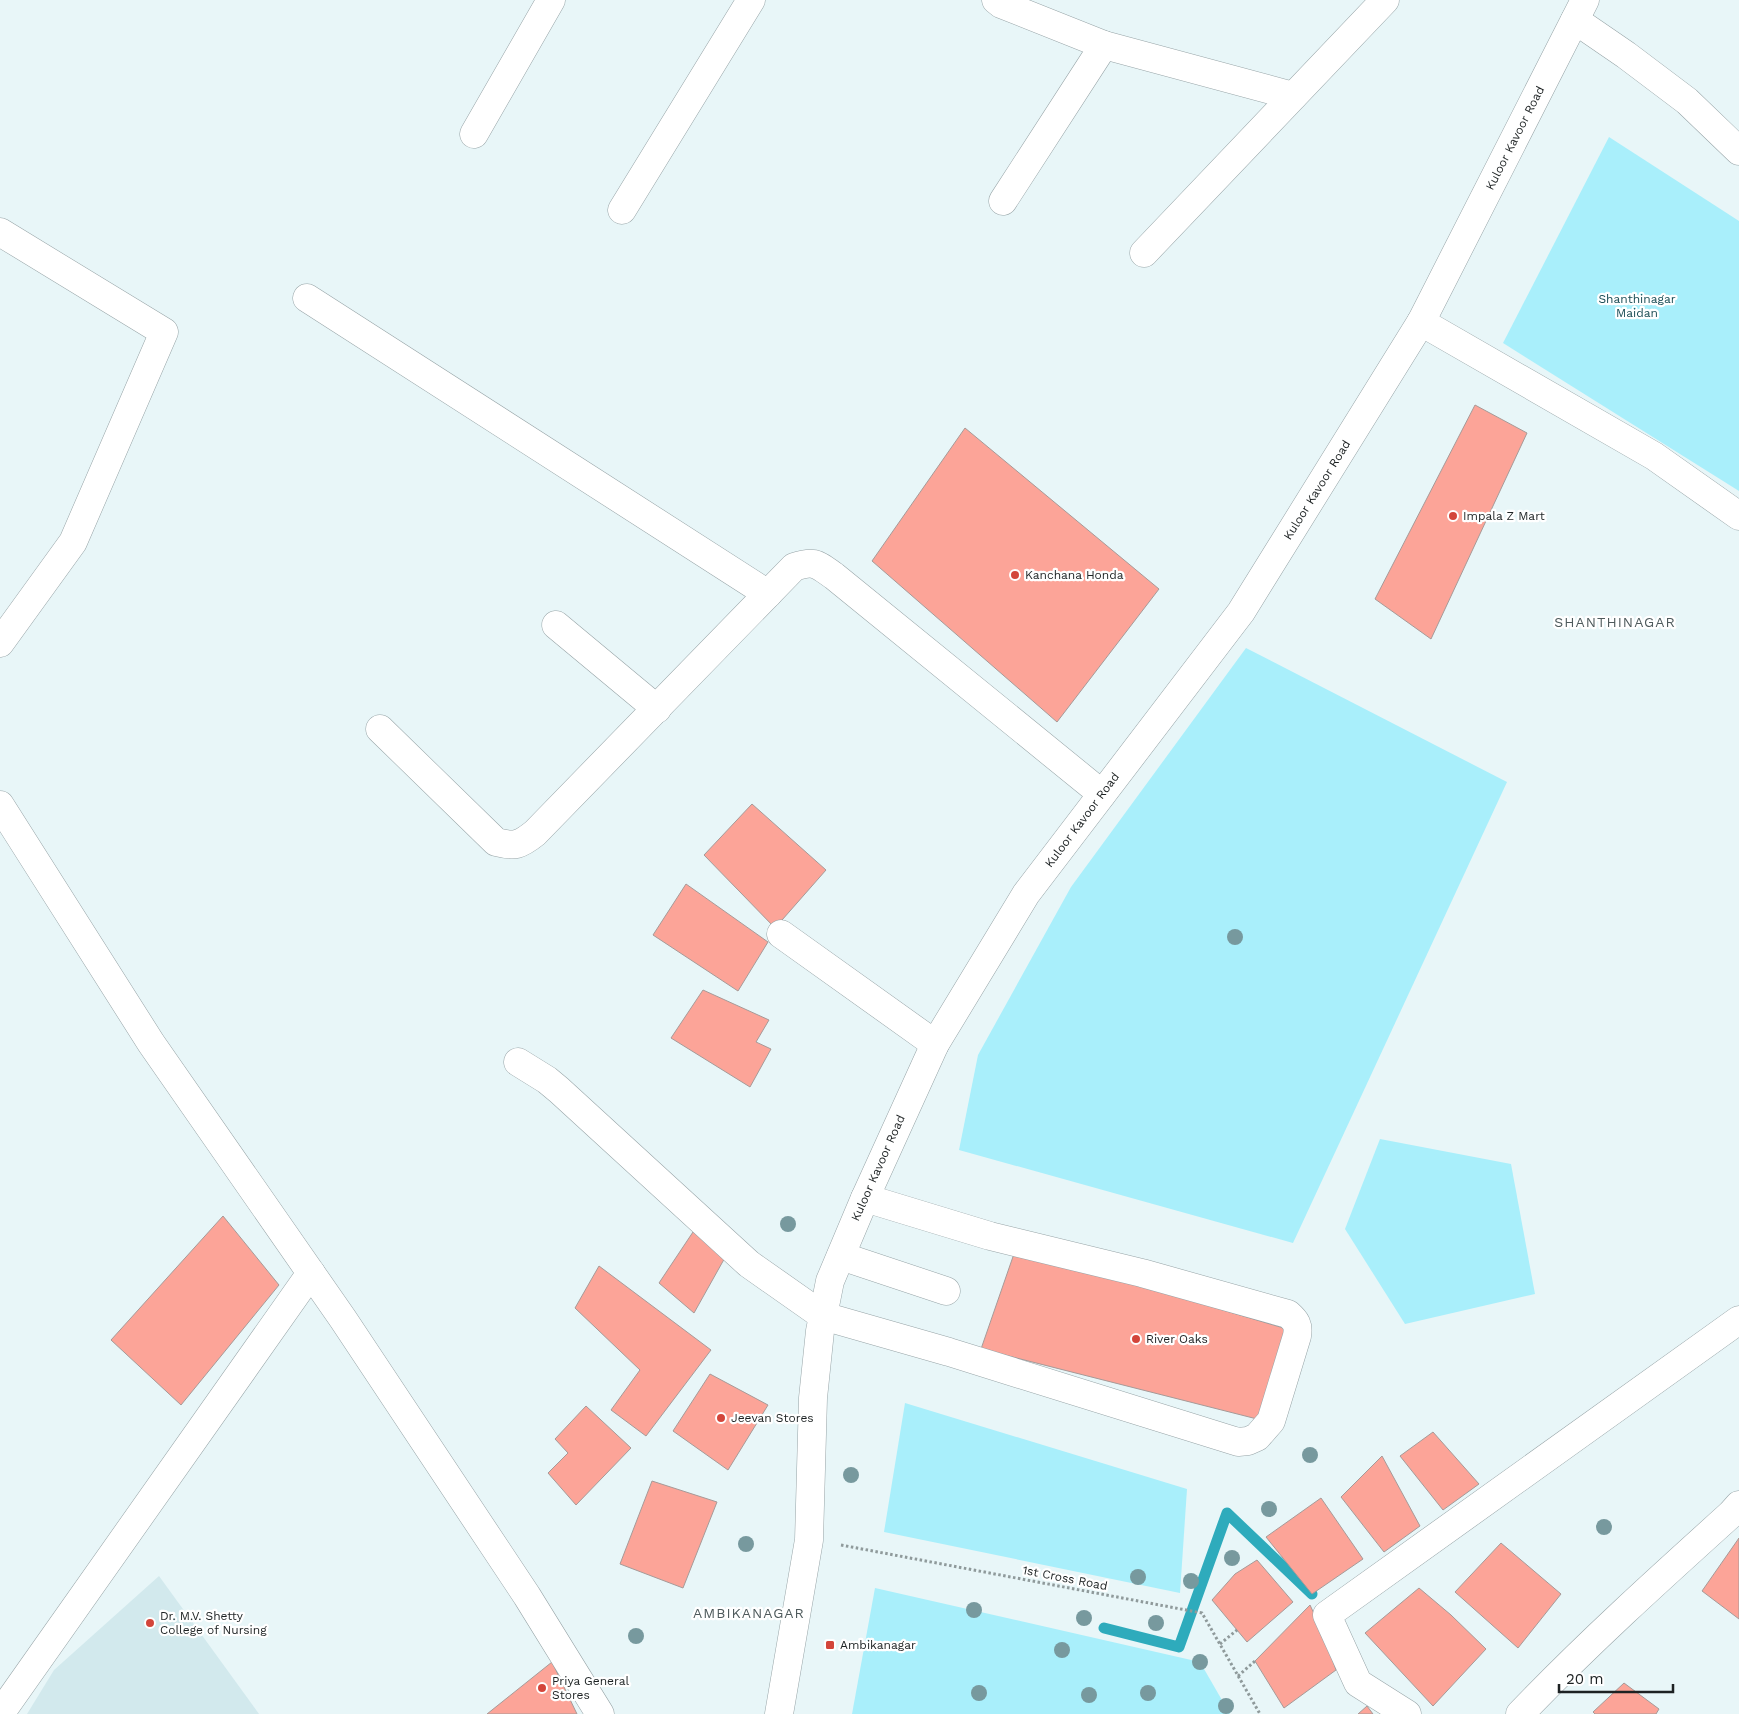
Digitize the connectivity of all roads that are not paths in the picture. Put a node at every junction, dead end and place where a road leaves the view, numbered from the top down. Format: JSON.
{"nodes":[{"id":1,"x":551,"y":0,"type":"edge"},
{"id":2,"x":751,"y":0,"type":"edge"},
{"id":3,"x":996,"y":0,"type":"edge"},
{"id":4,"x":1385,"y":0,"type":"edge"},
{"id":5,"x":1580,"y":10,"type":"edge"},
{"id":6,"x":1104,"y":45,"type":"junction"},
{"id":7,"x":1294,"y":96,"type":"junction"},
{"id":8,"x":474,"y":134,"type":"dead end"},
{"id":9,"x":1739,"y":151,"type":"edge"},
{"id":10,"x":1003,"y":201,"type":"dead end"},
{"id":11,"x":622,"y":210,"type":"dead end"},
{"id":12,"x":0,"y":232,"type":"edge"},
{"id":13,"x":1144,"y":253,"type":"dead end"},
{"id":14,"x":307,"y":298,"type":"dead end"},
{"id":15,"x":1421,"y":322,"type":"junction"},
{"id":16,"x":1739,"y":516,"type":"edge"},
{"id":17,"x":768,"y":594,"type":"junction"},
{"id":18,"x":556,"y":626,"type":"dead end"},
{"id":19,"x":0,"y":643,"type":"edge"},
{"id":20,"x":657,"y":708,"type":"junction"},
{"id":21,"x":380,"y":729,"type":"dead end"},
{"id":22,"x":1102,"y":794,"type":"junction"},
{"id":23,"x":0,"y":805,"type":"edge"},
{"id":24,"x":781,"y":934,"type":"dead end"},
{"id":25,"x":935,"y":1044,"type":"junction"},
{"id":26,"x":518,"y":1062,"type":"dead end"},
{"id":27,"x":864,"y":1198,"type":"junction"},
{"id":28,"x":841,"y":1256,"type":"junction"},
{"id":29,"x":311,"y":1273,"type":"junction"},
{"id":30,"x":946,"y":1291,"type":"dead end"},
{"id":31,"x":823,"y":1316,"type":"junction"},
{"id":32,"x":1739,"y":1320,"type":"edge"},
{"id":33,"x":1739,"y":1505,"type":"edge"},
{"id":34,"x":0,"y":1714,"type":"edge"},
{"id":35,"x":600,"y":1714,"type":"edge"},
{"id":36,"x":779,"y":1714,"type":"edge"},
{"id":37,"x":1407,"y":1714,"type":"edge"},
{"id":38,"x":1520,"y":1714,"type":"edge"}],
"edges":[{"from":1,"to":8,"type":"street"},
{"from":2,"to":11,"type":"street"},
{"from":3,"to":6,"type":"street"},
{"from":4,"to":7,"type":"street"},
{"from":5,"to":9,"type":"street"},
{"from":5,"to":15,"type":"street","name":"Kuloor Kavoor Road"},
{"from":6,"to":7,"type":"street"},
{"from":6,"to":10,"type":"street"},
{"from":7,"to":13,"type":"street"},
{"from":12,"to":19,"type":"street"},
{"from":14,"to":17,"type":"street"},
{"from":15,"to":16,"type":"street"},
{"from":15,"to":22,"type":"street","name":"Kuloor Kavoor Road"},
{"from":17,"to":20,"type":"street"},
{"from":17,"to":22,"type":"street"},
{"from":18,"to":20,"type":"street"},
{"from":20,"to":21,"type":"street"},
{"from":22,"to":25,"type":"street","name":"Kuloor Kavoor Road"},
{"from":23,"to":29,"type":"street"},
{"from":24,"to":25,"type":"street"},
{"from":25,"to":27,"type":"street","name":"Kuloor Kavoor Road"},
{"from":26,"to":31,"type":"street"},
{"from":27,"to":28,"type":"street","name":"Kuloor Kavoor Road"},
{"from":27,"to":31,"type":"street"},
{"from":28,"to":30,"type":"street"},
{"from":28,"to":31,"type":"street","name":"Kuloor Kavoor Road"},
{"from":29,"to":34,"type":"street"},
{"from":29,"to":35,"type":"street"},
{"from":31,"to":36,"type":"street","name":"Kuloor Kavoor Road"},
{"from":32,"to":37,"type":"street"},
{"from":33,"to":38,"type":"street"}]}
